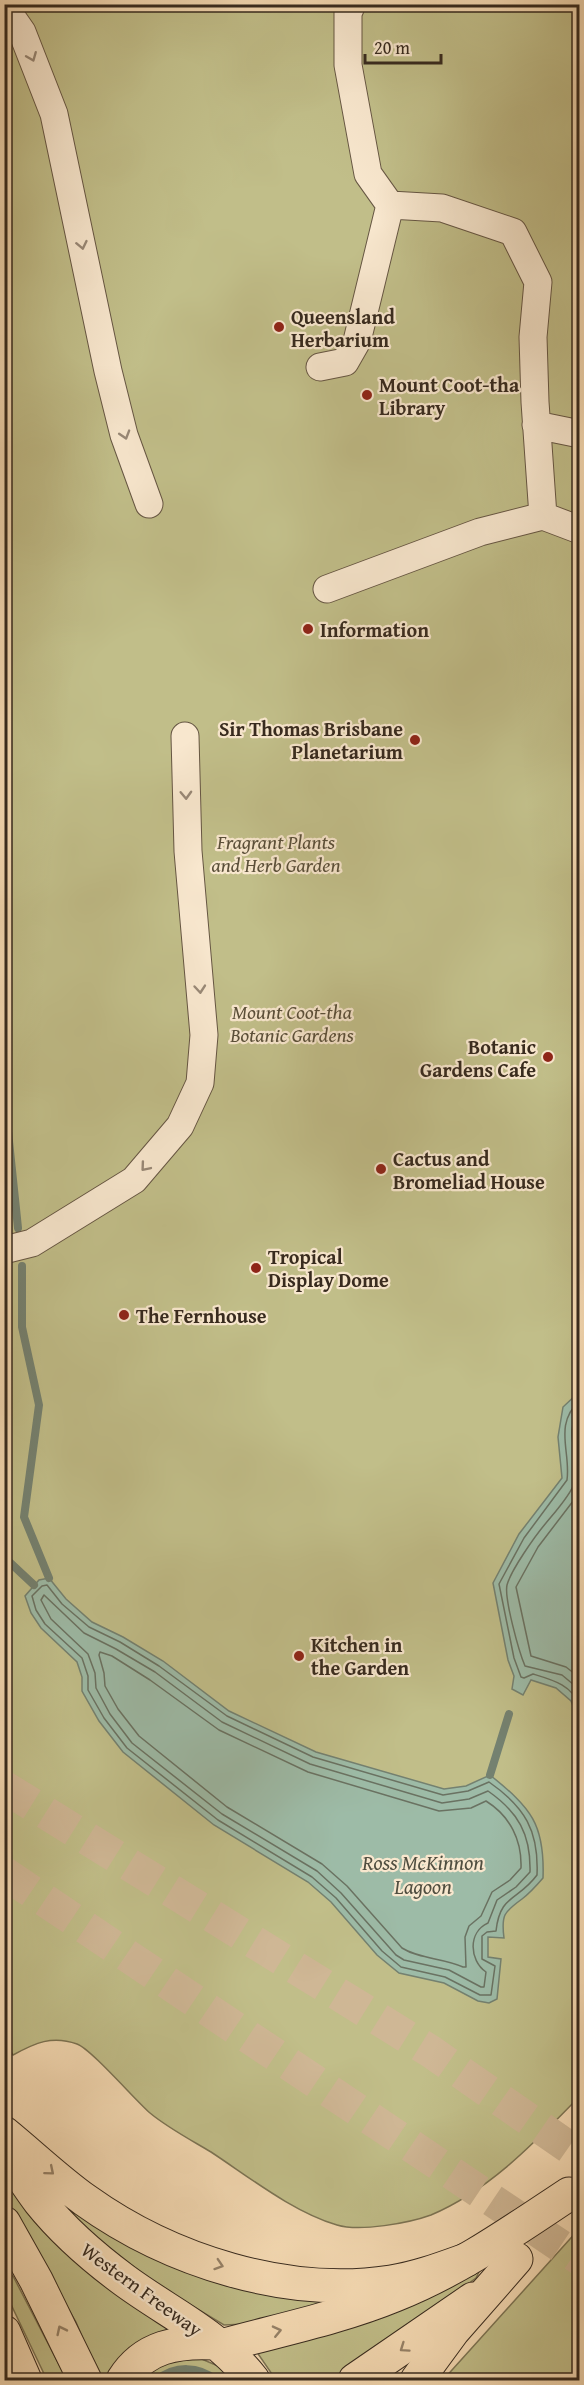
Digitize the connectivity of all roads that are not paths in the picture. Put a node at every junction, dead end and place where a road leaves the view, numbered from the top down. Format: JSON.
{"nodes":[{"id":1,"x":352,"y":4,"type":"edge"},
{"id":2,"x":4,"y":6,"type":"edge"},
{"id":3,"x":390,"y":205,"type":"junction"},
{"id":4,"x":320,"y":367,"type":"dead end"},
{"id":5,"x":536,"y":425,"type":"junction"},
{"id":6,"x":579,"y":434,"type":"edge"},
{"id":7,"x":149,"y":504,"type":"dead end"},
{"id":8,"x":543,"y":516,"type":"junction"},
{"id":9,"x":579,"y":530,"type":"edge"},
{"id":10,"x":327,"y":589,"type":"dead end"},
{"id":11,"x":184,"y":736,"type":"dead end"},
{"id":12,"x":4,"y":1251,"type":"edge"},
{"id":13,"x":4,"y":2133,"type":"edge"},
{"id":14,"x":4,"y":2149,"type":"edge"},
{"id":15,"x":574,"y":2189,"type":"edge"},
{"id":16,"x":4,"y":2223,"type":"edge"},
{"id":17,"x":516,"y":2259,"type":"junction"},
{"id":18,"x":466,"y":2260,"type":"junction"},
{"id":19,"x":4,"y":2332,"type":"edge"},
{"id":20,"x":218,"y":2344,"type":"junction"},
{"id":21,"x":26,"y":2380,"type":"edge"},
{"id":22,"x":85,"y":2380,"type":"edge"},
{"id":23,"x":123,"y":2380,"type":"edge"},
{"id":24,"x":253,"y":2380,"type":"edge"},
{"id":25,"x":355,"y":2380,"type":"edge"},
{"id":26,"x":417,"y":2380,"type":"edge"}],
"edges":[{"from":1,"to":3,"type":"street"},
{"from":2,"to":7,"type":"street","one_way":true},
{"from":3,"to":4,"type":"street"},
{"from":3,"to":5,"type":"street"},
{"from":5,"to":6,"type":"street"},
{"from":5,"to":8,"type":"street"},
{"from":8,"to":9,"type":"street"},
{"from":8,"to":10,"type":"street"},
{"from":11,"to":12,"type":"street","one_way":true},
{"from":13,"to":18,"type":"main road","one_way":true},
{"from":14,"to":20,"type":"main road","name":"Western Freeway"},
{"from":15,"to":17,"type":"main road"},
{"from":15,"to":18,"type":"main road"},
{"from":22,"to":16,"type":"main road","one_way":true},
{"from":17,"to":25,"type":"main road","one_way":true},
{"from":17,"to":26,"type":"main road"},
{"from":20,"to":18,"type":"main road","one_way":true},
{"from":19,"to":21,"type":"main road"},
{"from":20,"to":23,"type":"main road"},
{"from":20,"to":24,"type":"main road","name":"Western Freeway"}]}
